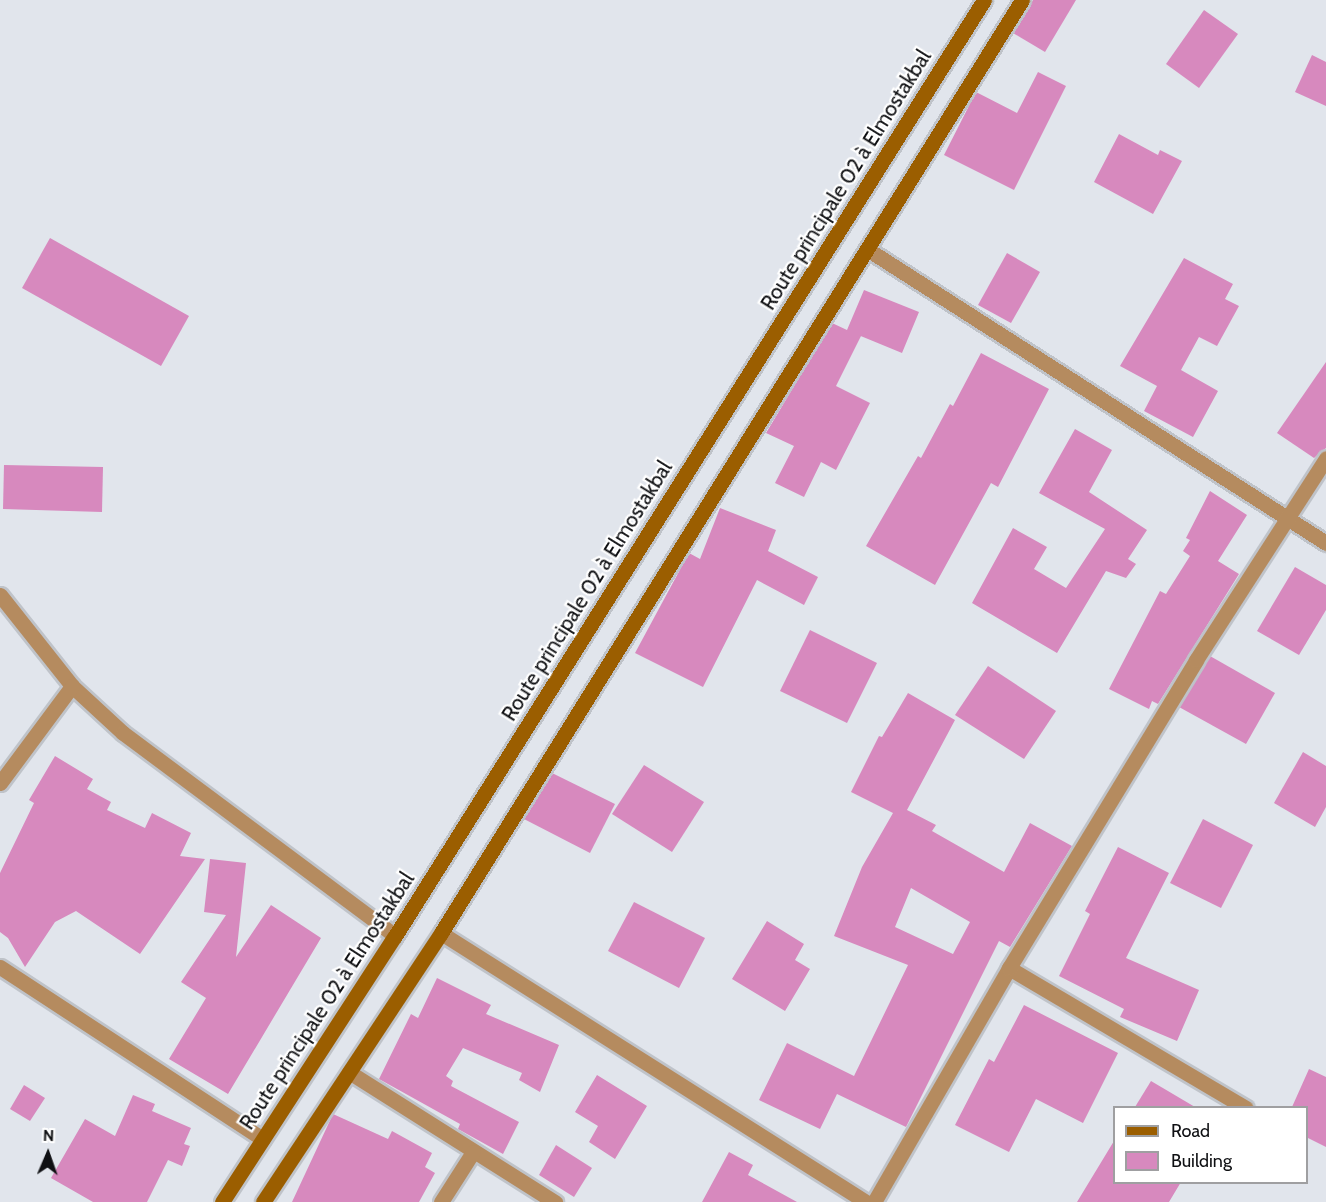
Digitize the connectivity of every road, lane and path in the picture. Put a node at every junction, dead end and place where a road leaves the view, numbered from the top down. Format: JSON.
{"nodes":[{"id":1,"x":984,"y":0,"type":"edge"},
{"id":2,"x":1022,"y":0,"type":"edge"},
{"id":3,"x":867,"y":249,"type":"junction"},
{"id":4,"x":1326,"y":458,"type":"edge"},
{"id":5,"x":1287,"y":518,"type":"junction"},
{"id":6,"x":1326,"y":543,"type":"edge"},
{"id":7,"x":0,"y":595,"type":"edge"},
{"id":8,"x":72,"y":686,"type":"junction"},
{"id":9,"x":0,"y":783,"type":"edge"},
{"id":10,"x":441,"y":933,"type":"junction"},
{"id":11,"x":395,"y":936,"type":"junction"},
{"id":12,"x":0,"y":967,"type":"edge"},
{"id":13,"x":1009,"y":968,"type":"junction"},
{"id":14,"x":349,"y":1072,"type":"junction"},
{"id":15,"x":1244,"y":1106,"type":"edge"},
{"id":16,"x":263,"y":1140,"type":"junction"},
{"id":17,"x":472,"y":1152,"type":"junction"},
{"id":18,"x":222,"y":1202,"type":"edge"},
{"id":19,"x":263,"y":1202,"type":"edge"},
{"id":20,"x":441,"y":1202,"type":"edge"},
{"id":21,"x":555,"y":1202,"type":"edge"},
{"id":22,"x":866,"y":1202,"type":"edge"},
{"id":23,"x":874,"y":1202,"type":"edge"}],
"edges":[{"from":1,"to":11,"type":"main road","name":"Route principale 02 à Elmostakbal"},
{"from":2,"to":3,"type":"main road"},
{"from":3,"to":5,"type":"street"},
{"from":3,"to":10,"type":"main road"},
{"from":4,"to":5,"type":"street"},
{"from":5,"to":6,"type":"street"},
{"from":5,"to":13,"type":"street"},
{"from":7,"to":8,"type":"street"},
{"from":8,"to":9,"type":"street"},
{"from":8,"to":11,"type":"street"},
{"from":10,"to":14,"type":"main road"},
{"from":10,"to":22,"type":"street"},
{"from":11,"to":16,"type":"main road","name":"Route principale 02 à Elmostakbal"},
{"from":12,"to":16,"type":"street"},
{"from":13,"to":15,"type":"street"},
{"from":13,"to":23,"type":"street"},
{"from":14,"to":17,"type":"street"},
{"from":14,"to":19,"type":"main road"},
{"from":16,"to":18,"type":"main road","name":"Route principale 02 à Elmostakbal"},
{"from":17,"to":20,"type":"street"},
{"from":17,"to":21,"type":"street"}]}
